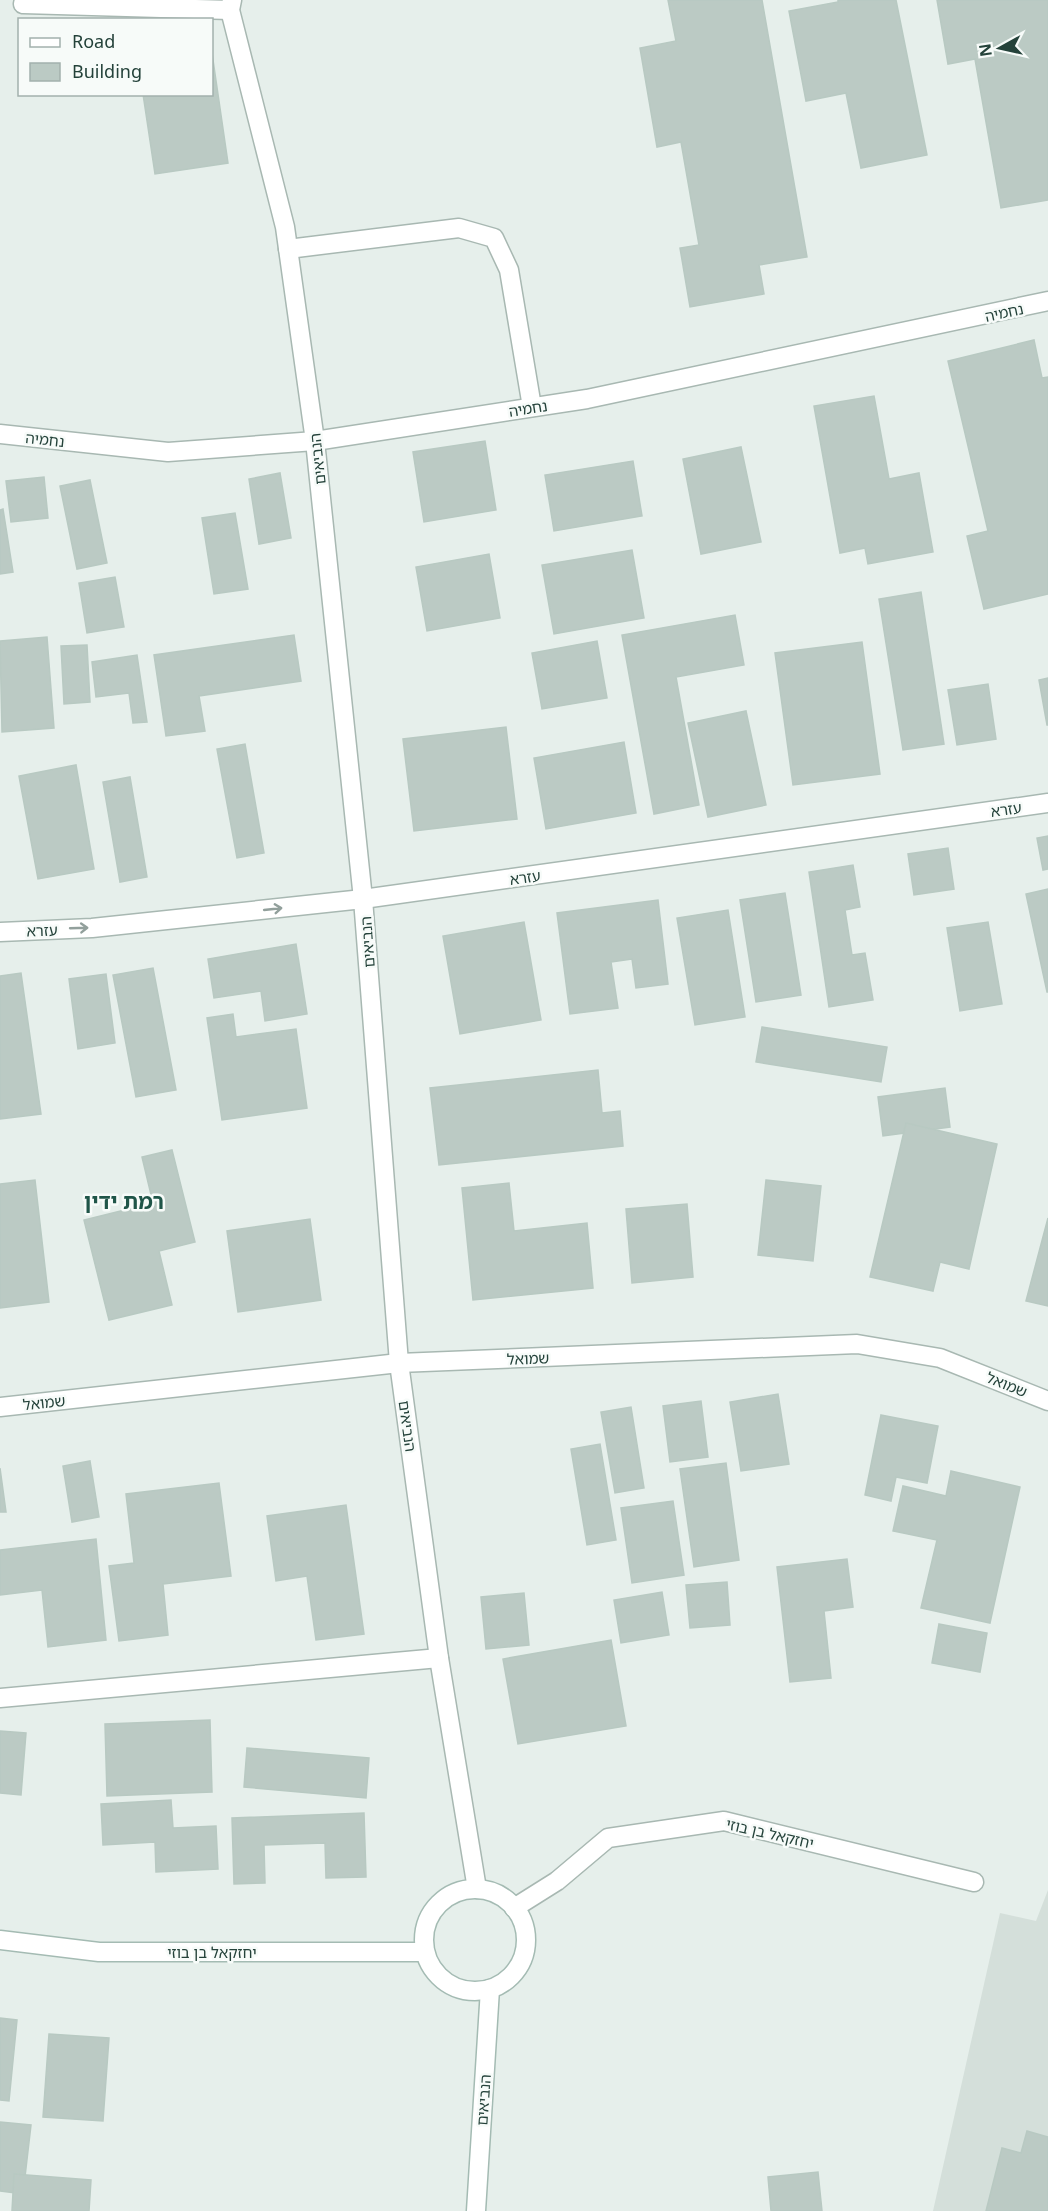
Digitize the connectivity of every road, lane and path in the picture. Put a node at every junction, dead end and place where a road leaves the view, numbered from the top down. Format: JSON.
{"nodes":[{"id":1,"x":24,"y":0,"type":"edge"},
{"id":2,"x":231,"y":5,"type":"edge"},
{"id":3,"x":288,"y":249,"type":"junction"},
{"id":4,"x":1048,"y":301,"type":"edge"},
{"id":5,"x":532,"y":407,"type":"junction"},
{"id":6,"x":0,"y":434,"type":"edge"},
{"id":7,"x":315,"y":441,"type":"junction"},
{"id":8,"x":1048,"y":803,"type":"edge"},
{"id":9,"x":363,"y":899,"type":"junction"},
{"id":10,"x":0,"y":932,"type":"edge"},
{"id":11,"x":399,"y":1363,"type":"junction"},
{"id":12,"x":1048,"y":1401,"type":"edge"},
{"id":13,"x":0,"y":1407,"type":"edge"},
{"id":14,"x":439,"y":1658,"type":"junction"},
{"id":15,"x":0,"y":1698,"type":"edge"},
{"id":16,"x":974,"y":1882,"type":"dead end"},
{"id":17,"x":477,"y":1889,"type":"junction"},
{"id":18,"x":514,"y":1908,"type":"junction"},
{"id":19,"x":0,"y":1940,"type":"edge"},
{"id":20,"x":425,"y":1952,"type":"junction"},
{"id":21,"x":490,"y":1989,"type":"junction"},
{"id":22,"x":476,"y":2211,"type":"edge"}],
"edges":[{"from":1,"to":2,"type":"street"},
{"from":2,"to":3,"type":"street","name":"הנביאים"},
{"from":3,"to":5,"type":"street"},
{"from":3,"to":7,"type":"street","name":"הנביאים"},
{"from":4,"to":5,"type":"street","name":"נחמיה"},
{"from":5,"to":7,"type":"street","name":"נחמיה"},
{"from":6,"to":7,"type":"street","name":"נחמיה"},
{"from":7,"to":9,"type":"street","name":"הנביאים"},
{"from":8,"to":9,"type":"street","name":"עזרא"},
{"from":10,"to":9,"type":"street","name":"עזרא","one_way":true},
{"from":9,"to":11,"type":"street","name":"הנביאים"},
{"from":11,"to":12,"type":"street","name":"שמואל"},
{"from":11,"to":13,"type":"street","name":"שמואל"},
{"from":11,"to":14,"type":"street","name":"הנביאים"},
{"from":14,"to":15,"type":"street"},
{"from":14,"to":17,"type":"street","name":"הנביאים"},
{"from":16,"to":18,"type":"street","name":"יחזקאל בן בוזי"},
{"from":17,"to":18,"type":"street"},
{"from":17,"to":20,"type":"street"},
{"from":18,"to":21,"type":"street"},
{"from":19,"to":20,"type":"street","name":"יחזקאל בן בוזי"},
{"from":20,"to":21,"type":"street"},
{"from":21,"to":22,"type":"street","name":"הנביאים"}]}
